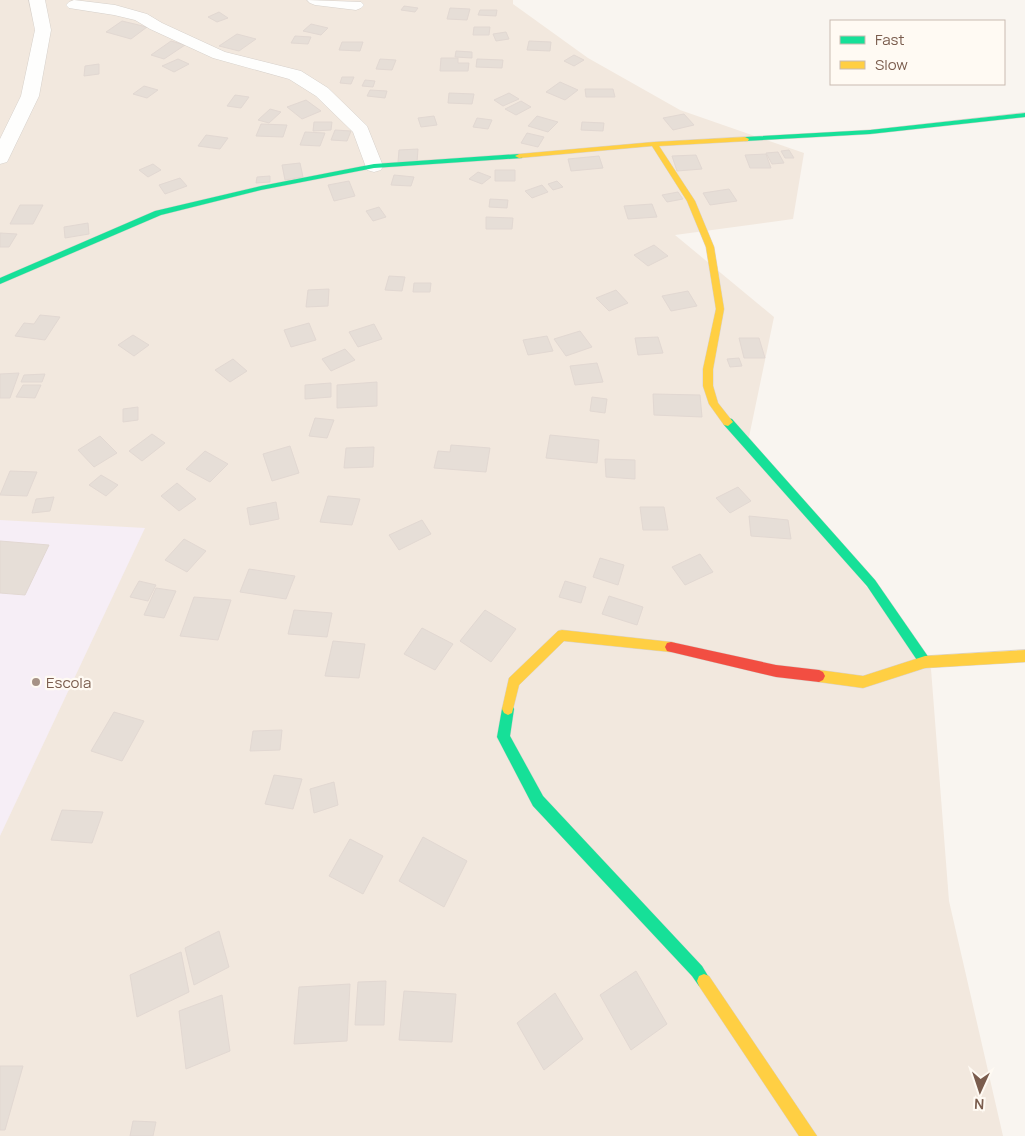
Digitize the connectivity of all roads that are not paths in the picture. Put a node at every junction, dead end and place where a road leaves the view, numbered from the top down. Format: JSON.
{"nodes":[{"id":1,"x":37,"y":0,"type":"edge"},
{"id":2,"x":315,"y":0,"type":"edge"},
{"id":3,"x":77,"y":2,"type":"edge"},
{"id":4,"x":356,"y":5,"type":"dead end"},
{"id":5,"x":43,"y":30,"type":"junction"},
{"id":6,"x":1025,"y":115,"type":"edge"},
{"id":7,"x":654,"y":144,"type":"junction"},
{"id":8,"x":0,"y":158,"type":"edge"},
{"id":9,"x":374,"y":166,"type":"junction"},
{"id":10,"x":0,"y":281,"type":"edge"},
{"id":11,"x":1025,"y":656,"type":"edge"},
{"id":12,"x":925,"y":662,"type":"junction"},
{"id":13,"x":810,"y":1136,"type":"edge"}],
"edges":[{"from":1,"to":5,"type":"street"},
{"from":2,"to":4,"type":"street"},
{"from":3,"to":5,"type":"street"},
{"from":3,"to":9,"type":"street"},
{"from":5,"to":8,"type":"street"},
{"from":6,"to":7,"type":"street"},
{"from":7,"to":9,"type":"street"},
{"from":7,"to":12,"type":"street"},
{"from":9,"to":10,"type":"street"},
{"from":11,"to":12,"type":"street"},
{"from":12,"to":13,"type":"street"}]}
